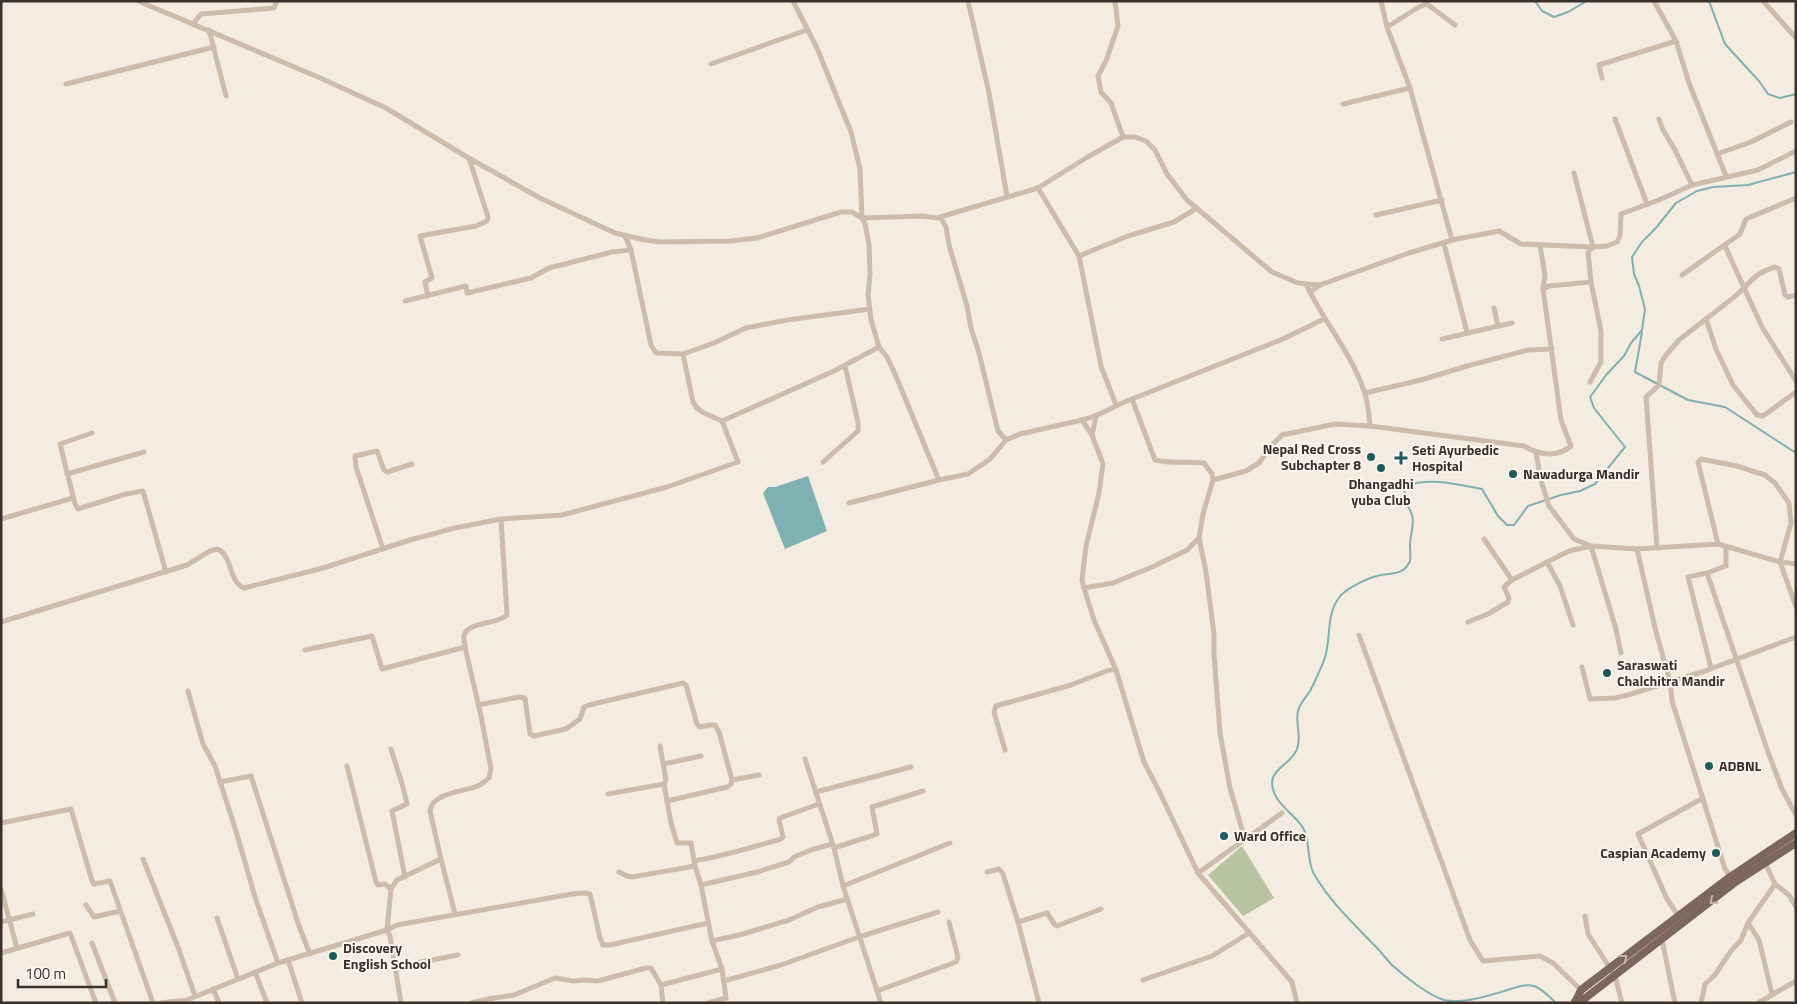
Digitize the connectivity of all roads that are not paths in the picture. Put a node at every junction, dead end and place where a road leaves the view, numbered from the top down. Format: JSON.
{"nodes":[{"id":1,"x":138,"y":1,"type":"edge"},
{"id":2,"x":277,"y":1,"type":"edge"},
{"id":3,"x":794,"y":1,"type":"edge"},
{"id":4,"x":968,"y":1,"type":"edge"},
{"id":5,"x":1115,"y":1,"type":"edge"},
{"id":6,"x":1381,"y":1,"type":"edge"},
{"id":7,"x":1654,"y":1,"type":"edge"},
{"id":8,"x":1763,"y":1,"type":"edge"},
{"id":9,"x":193,"y":24,"type":"junction"},
{"id":10,"x":1455,"y":24,"type":"dead end"},
{"id":11,"x":1387,"y":27,"type":"junction"},
{"id":12,"x":209,"y":30,"type":"junction"},
{"id":13,"x":807,"y":30,"type":"junction"},
{"id":14,"x":1796,"y":38,"type":"edge"},
{"id":15,"x":1676,"y":41,"type":"junction"},
{"id":16,"x":214,"y":47,"type":"junction"},
{"id":17,"x":711,"y":64,"type":"dead end"},
{"id":18,"x":1602,"y":78,"type":"dead end"},
{"id":19,"x":66,"y":84,"type":"dead end"},
{"id":20,"x":1410,"y":88,"type":"junction"},
{"id":21,"x":226,"y":96,"type":"dead end"},
{"id":22,"x":1343,"y":104,"type":"dead end"},
{"id":23,"x":1615,"y":118,"type":"dead end"},
{"id":24,"x":1659,"y":119,"type":"dead end"},
{"id":25,"x":1791,"y":122,"type":"dead end"},
{"id":26,"x":1123,"y":137,"type":"junction"},
{"id":27,"x":1796,"y":151,"type":"edge"},
{"id":28,"x":1717,"y":154,"type":"junction"},
{"id":29,"x":469,"y":158,"type":"junction"},
{"id":30,"x":1574,"y":173,"type":"dead end"},
{"id":31,"x":1726,"y":176,"type":"junction"},
{"id":32,"x":1692,"y":185,"type":"junction"},
{"id":33,"x":1038,"y":188,"type":"junction"},
{"id":34,"x":1007,"y":196,"type":"junction"},
{"id":35,"x":1796,"y":198,"type":"edge"},
{"id":36,"x":1442,"y":200,"type":"junction"},
{"id":37,"x":1647,"y":204,"type":"junction"},
{"id":38,"x":1197,"y":208,"type":"junction"},
{"id":39,"x":1376,"y":215,"type":"dead end"},
{"id":40,"x":940,"y":217,"type":"junction"},
{"id":41,"x":862,"y":218,"type":"junction"},
{"id":42,"x":625,"y":236,"type":"junction"},
{"id":43,"x":1452,"y":240,"type":"junction"},
{"id":44,"x":1444,"y":244,"type":"junction"},
{"id":45,"x":1540,"y":245,"type":"junction"},
{"id":46,"x":1725,"y":246,"type":"junction"},
{"id":47,"x":1593,"y":247,"type":"junction"},
{"id":48,"x":630,"y":250,"type":"junction"},
{"id":49,"x":1079,"y":256,"type":"junction"},
{"id":50,"x":1682,"y":275,"type":"dead end"},
{"id":51,"x":1591,"y":282,"type":"junction"},
{"id":52,"x":1306,"y":284,"type":"junction"},
{"id":53,"x":1320,"y":285,"type":"junction"},
{"id":54,"x":1744,"y":288,"type":"junction"},
{"id":55,"x":1543,"y":289,"type":"junction"},
{"id":56,"x":1310,"y":292,"type":"junction"},
{"id":57,"x":1796,"y":295,"type":"edge"},
{"id":58,"x":428,"y":296,"type":"junction"},
{"id":59,"x":405,"y":301,"type":"dead end"},
{"id":60,"x":1494,"y":308,"type":"dead end"},
{"id":61,"x":870,"y":309,"type":"junction"},
{"id":62,"x":1324,"y":319,"type":"junction"},
{"id":63,"x":1706,"y":319,"type":"junction"},
{"id":64,"x":1512,"y":323,"type":"dead end"},
{"id":65,"x":1498,"y":326,"type":"junction"},
{"id":66,"x":1467,"y":332,"type":"junction"},
{"id":67,"x":1442,"y":339,"type":"dead end"},
{"id":68,"x":879,"y":346,"type":"junction"},
{"id":69,"x":1552,"y":349,"type":"junction"},
{"id":70,"x":683,"y":354,"type":"junction"},
{"id":71,"x":845,"y":366,"type":"junction"},
{"id":72,"x":1796,"y":381,"type":"edge"},
{"id":73,"x":1590,"y":382,"type":"dead end"},
{"id":74,"x":1796,"y":392,"type":"edge"},
{"id":75,"x":1365,"y":393,"type":"junction"},
{"id":76,"x":1132,"y":399,"type":"junction"},
{"id":77,"x":1116,"y":405,"type":"junction"},
{"id":78,"x":1096,"y":417,"type":"junction"},
{"id":79,"x":1082,"y":420,"type":"junction"},
{"id":80,"x":722,"y":421,"type":"junction"},
{"id":81,"x":1370,"y":426,"type":"junction"},
{"id":82,"x":92,"y":433,"type":"dead end"},
{"id":83,"x":1092,"y":435,"type":"junction"},
{"id":84,"x":1006,"y":440,"type":"junction"},
{"id":85,"x":144,"y":452,"type":"dead end"},
{"id":86,"x":1536,"y":453,"type":"junction"},
{"id":87,"x":824,"y":462,"type":"dead end"},
{"id":88,"x":412,"y":464,"type":"dead end"},
{"id":89,"x":67,"y":474,"type":"junction"},
{"id":90,"x":939,"y":480,"type":"junction"},
{"id":91,"x":1213,"y":480,"type":"junction"},
{"id":92,"x":73,"y":498,"type":"junction"},
{"id":93,"x":849,"y":503,"type":"dead end"},
{"id":94,"x":1,"y":519,"type":"edge"},
{"id":95,"x":501,"y":519,"type":"junction"},
{"id":96,"x":1200,"y":538,"type":"junction"},
{"id":97,"x":1484,"y":539,"type":"dead end"},
{"id":98,"x":1718,"y":544,"type":"junction"},
{"id":99,"x":1591,"y":546,"type":"junction"},
{"id":100,"x":1726,"y":546,"type":"junction"},
{"id":101,"x":1656,"y":547,"type":"junction"},
{"id":102,"x":383,"y":549,"type":"junction"},
{"id":103,"x":1637,"y":549,"type":"junction"},
{"id":104,"x":1547,"y":562,"type":"junction"},
{"id":105,"x":1780,"y":562,"type":"junction"},
{"id":106,"x":1796,"y":564,"type":"edge"},
{"id":107,"x":166,"y":572,"type":"junction"},
{"id":108,"x":1707,"y":573,"type":"junction"},
{"id":109,"x":1512,"y":580,"type":"junction"},
{"id":110,"x":1084,"y":588,"type":"junction"},
{"id":111,"x":1796,"y":607,"type":"edge"},
{"id":112,"x":1,"y":622,"type":"edge"},
{"id":113,"x":1468,"y":622,"type":"dead end"},
{"id":114,"x":1573,"y":625,"type":"dead end"},
{"id":115,"x":1359,"y":635,"type":"dead end"},
{"id":116,"x":1796,"y":637,"type":"edge"},
{"id":117,"x":465,"y":647,"type":"junction"},
{"id":118,"x":305,"y":650,"type":"dead end"},
{"id":119,"x":1620,"y":653,"type":"dead end"},
{"id":120,"x":1737,"y":659,"type":"junction"},
{"id":121,"x":1582,"y":667,"type":"dead end"},
{"id":122,"x":1711,"y":668,"type":"junction"},
{"id":123,"x":1116,"y":670,"type":"junction"},
{"id":124,"x":1670,"y":681,"type":"junction"},
{"id":125,"x":188,"y":691,"type":"dead end"},
{"id":126,"x":478,"y":705,"type":"junction"},
{"id":127,"x":660,"y":746,"type":"dead end"},
{"id":128,"x":391,"y":749,"type":"dead end"},
{"id":129,"x":1005,"y":750,"type":"dead end"},
{"id":130,"x":701,"y":756,"type":"dead end"},
{"id":131,"x":805,"y":759,"type":"dead end"},
{"id":132,"x":664,"y":764,"type":"junction"},
{"id":133,"x":347,"y":766,"type":"dead end"},
{"id":134,"x":911,"y":766,"type":"dead end"},
{"id":135,"x":759,"y":775,"type":"dead end"},
{"id":136,"x":732,"y":780,"type":"junction"},
{"id":137,"x":220,"y":782,"type":"junction"},
{"id":138,"x":664,"y":784,"type":"junction"},
{"id":139,"x":923,"y":791,"type":"dead end"},
{"id":140,"x":816,"y":792,"type":"junction"},
{"id":141,"x":608,"y":794,"type":"dead end"},
{"id":142,"x":1703,"y":798,"type":"junction"},
{"id":143,"x":667,"y":801,"type":"junction"},
{"id":144,"x":819,"y":804,"type":"junction"},
{"id":145,"x":1282,"y":813,"type":"dead end"},
{"id":146,"x":1796,"y":815,"type":"edge"},
{"id":147,"x":1,"y":823,"type":"edge"},
{"id":148,"x":1796,"y":833,"type":"edge"},
{"id":149,"x":1245,"y":840,"type":"junction"},
{"id":150,"x":950,"y":843,"type":"dead end"},
{"id":151,"x":1796,"y":843,"type":"edge"},
{"id":152,"x":833,"y":846,"type":"junction"},
{"id":153,"x":143,"y":859,"type":"dead end"},
{"id":154,"x":441,"y":860,"type":"junction"},
{"id":155,"x":695,"y":863,"type":"junction"},
{"id":156,"x":1765,"y":863,"type":"junction"},
{"id":157,"x":620,"y":872,"type":"dead end"},
{"id":158,"x":986,"y":872,"type":"dead end"},
{"id":159,"x":1198,"y":873,"type":"junction"},
{"id":160,"x":405,"y":877,"type":"junction"},
{"id":161,"x":1732,"y":880,"type":"junction"},
{"id":162,"x":1775,"y":884,"type":"junction"},
{"id":163,"x":701,"y":885,"type":"junction"},
{"id":164,"x":843,"y":886,"type":"junction"},
{"id":165,"x":1,"y":889,"type":"edge"},
{"id":166,"x":390,"y":889,"type":"junction"},
{"id":167,"x":847,"y":899,"type":"junction"},
{"id":168,"x":86,"y":905,"type":"dead end"},
{"id":169,"x":1796,"y":907,"type":"edge"},
{"id":170,"x":1102,"y":909,"type":"dead end"},
{"id":171,"x":120,"y":911,"type":"junction"},
{"id":172,"x":938,"y":912,"type":"dead end"},
{"id":173,"x":33,"y":914,"type":"dead end"},
{"id":174,"x":455,"y":914,"type":"junction"},
{"id":175,"x":1585,"y":916,"type":"dead end"},
{"id":176,"x":1679,"y":917,"type":"junction"},
{"id":177,"x":217,"y":918,"type":"dead end"},
{"id":178,"x":10,"y":920,"type":"junction"},
{"id":179,"x":1,"y":922,"type":"edge"},
{"id":180,"x":949,"y":922,"type":"dead end"},
{"id":181,"x":1018,"y":922,"type":"junction"},
{"id":182,"x":708,"y":923,"type":"junction"},
{"id":183,"x":1748,"y":923,"type":"junction"},
{"id":184,"x":387,"y":930,"type":"junction"},
{"id":185,"x":1249,"y":933,"type":"junction"},
{"id":186,"x":860,"y":937,"type":"junction"},
{"id":187,"x":1662,"y":940,"type":"junction"},
{"id":188,"x":712,"y":942,"type":"junction"},
{"id":189,"x":92,"y":943,"type":"dead end"},
{"id":190,"x":17,"y":948,"type":"junction"},
{"id":191,"x":1,"y":953,"type":"edge"},
{"id":192,"x":310,"y":954,"type":"junction"},
{"id":193,"x":458,"y":955,"type":"dead end"},
{"id":194,"x":288,"y":960,"type":"junction"},
{"id":195,"x":278,"y":963,"type":"junction"},
{"id":196,"x":395,"y":967,"type":"junction"},
{"id":197,"x":722,"y":969,"type":"junction"},
{"id":198,"x":254,"y":972,"type":"junction"},
{"id":199,"x":1613,"y":972,"type":"junction"},
{"id":200,"x":238,"y":979,"type":"junction"},
{"id":201,"x":1143,"y":980,"type":"dead end"},
{"id":202,"x":724,"y":981,"type":"junction"},
{"id":203,"x":1796,"y":981,"type":"edge"},
{"id":204,"x":661,"y":985,"type":"junction"},
{"id":205,"x":213,"y":989,"type":"junction"},
{"id":206,"x":1581,"y":990,"type":"junction"},
{"id":207,"x":877,"y":991,"type":"junction"},
{"id":208,"x":1772,"y":994,"type":"junction"},
{"id":209,"x":195,"y":996,"type":"junction"},
{"id":210,"x":728,"y":1000,"type":"edge"},
{"id":211,"x":187,"y":1001,"type":"edge"},
{"id":212,"x":1575,"y":1002,"type":"edge"},
{"id":213,"x":96,"y":1003,"type":"edge"},
{"id":214,"x":115,"y":1003,"type":"edge"},
{"id":215,"x":153,"y":1003,"type":"edge"},
{"id":216,"x":160,"y":1003,"type":"edge"},
{"id":217,"x":219,"y":1003,"type":"edge"},
{"id":218,"x":267,"y":1003,"type":"edge"},
{"id":219,"x":302,"y":1003,"type":"edge"},
{"id":220,"x":401,"y":1003,"type":"edge"},
{"id":221,"x":472,"y":1003,"type":"edge"},
{"id":222,"x":663,"y":1003,"type":"edge"},
{"id":223,"x":708,"y":1003,"type":"edge"},
{"id":224,"x":881,"y":1003,"type":"edge"},
{"id":225,"x":1039,"y":1003,"type":"edge"},
{"id":226,"x":1298,"y":1003,"type":"edge"},
{"id":227,"x":1622,"y":1003,"type":"edge"},
{"id":228,"x":1675,"y":1003,"type":"edge"},
{"id":229,"x":1701,"y":1003,"type":"edge"},
{"id":230,"x":1758,"y":1003,"type":"edge"}],
"edges":[{"from":1,"to":9,"type":"street"},
{"from":2,"to":9,"type":"street"},
{"from":3,"to":13,"type":"street"},
{"from":4,"to":34,"type":"street"},
{"from":5,"to":26,"type":"street"},
{"from":6,"to":11,"type":"street"},
{"from":7,"to":15,"type":"street"},
{"from":8,"to":14,"type":"street"},
{"from":9,"to":12,"type":"street"},
{"from":10,"to":11,"type":"street"},
{"from":11,"to":20,"type":"street"},
{"from":12,"to":16,"type":"street"},
{"from":12,"to":29,"type":"street"},
{"from":13,"to":17,"type":"street"},
{"from":13,"to":41,"type":"street"},
{"from":15,"to":18,"type":"street"},
{"from":15,"to":28,"type":"street"},
{"from":16,"to":19,"type":"street"},
{"from":16,"to":21,"type":"street"},
{"from":20,"to":22,"type":"street"},
{"from":20,"to":36,"type":"street"},
{"from":23,"to":37,"type":"street"},
{"from":24,"to":32,"type":"street"},
{"from":25,"to":28,"type":"street"},
{"from":26,"to":33,"type":"street"},
{"from":26,"to":38,"type":"street"},
{"from":27,"to":31,"type":"street"},
{"from":28,"to":31,"type":"street"},
{"from":29,"to":42,"type":"street"},
{"from":29,"to":58,"type":"street"},
{"from":30,"to":47,"type":"street"},
{"from":31,"to":32,"type":"street"},
{"from":32,"to":37,"type":"street"},
{"from":33,"to":34,"type":"street"},
{"from":33,"to":49,"type":"street"},
{"from":34,"to":40,"type":"street"},
{"from":35,"to":46,"type":"street"},
{"from":36,"to":39,"type":"street"},
{"from":36,"to":43,"type":"street"},
{"from":37,"to":47,"type":"street"},
{"from":38,"to":49,"type":"street"},
{"from":38,"to":52,"type":"street"},
{"from":40,"to":41,"type":"street"},
{"from":40,"to":84,"type":"street"},
{"from":41,"to":42,"type":"street"},
{"from":41,"to":61,"type":"street"},
{"from":42,"to":48,"type":"street"},
{"from":43,"to":44,"type":"street"},
{"from":43,"to":45,"type":"street"},
{"from":44,"to":53,"type":"street"},
{"from":44,"to":66,"type":"street"},
{"from":45,"to":47,"type":"street"},
{"from":45,"to":55,"type":"street"},
{"from":46,"to":50,"type":"street"},
{"from":46,"to":54,"type":"street"},
{"from":47,"to":51,"type":"street"},
{"from":48,"to":58,"type":"street"},
{"from":48,"to":70,"type":"street"},
{"from":49,"to":77,"type":"street"},
{"from":51,"to":55,"type":"street"},
{"from":51,"to":73,"type":"street"},
{"from":52,"to":53,"type":"street"},
{"from":52,"to":56,"type":"street"},
{"from":53,"to":56,"type":"street"},
{"from":54,"to":57,"type":"street"},
{"from":54,"to":63,"type":"street"},
{"from":54,"to":72,"type":"street"},
{"from":55,"to":69,"type":"street"},
{"from":56,"to":62,"type":"street"},
{"from":58,"to":59,"type":"street"},
{"from":60,"to":65,"type":"street"},
{"from":61,"to":68,"type":"street"},
{"from":61,"to":70,"type":"street"},
{"from":62,"to":75,"type":"street"},
{"from":62,"to":76,"type":"street"},
{"from":63,"to":74,"type":"street"},
{"from":63,"to":101,"type":"street"},
{"from":64,"to":65,"type":"street"},
{"from":65,"to":66,"type":"street"},
{"from":66,"to":67,"type":"street"},
{"from":68,"to":71,"type":"street"},
{"from":68,"to":90,"type":"street"},
{"from":69,"to":75,"type":"street"},
{"from":69,"to":86,"type":"street"},
{"from":70,"to":80,"type":"street"},
{"from":71,"to":80,"type":"street"},
{"from":71,"to":87,"type":"street"},
{"from":75,"to":81,"type":"street"},
{"from":76,"to":77,"type":"street"},
{"from":76,"to":91,"type":"street"},
{"from":77,"to":78,"type":"street"},
{"from":78,"to":79,"type":"street"},
{"from":78,"to":83,"type":"street"},
{"from":79,"to":83,"type":"street"},
{"from":79,"to":84,"type":"street"},
{"from":80,"to":95,"type":"street"},
{"from":81,"to":86,"type":"street"},
{"from":81,"to":91,"type":"street"},
{"from":82,"to":89,"type":"street"},
{"from":83,"to":110,"type":"street"},
{"from":84,"to":90,"type":"street"},
{"from":85,"to":89,"type":"street"},
{"from":86,"to":99,"type":"street"},
{"from":88,"to":102,"type":"street"},
{"from":89,"to":92,"type":"street"},
{"from":90,"to":93,"type":"street"},
{"from":91,"to":96,"type":"street"},
{"from":92,"to":94,"type":"street"},
{"from":92,"to":107,"type":"street"},
{"from":95,"to":102,"type":"street"},
{"from":95,"to":117,"type":"street"},
{"from":96,"to":110,"type":"street"},
{"from":96,"to":149,"type":"street"},
{"from":97,"to":109,"type":"street"},
{"from":98,"to":100,"type":"street"},
{"from":98,"to":101,"type":"street"},
{"from":98,"to":105,"type":"street"},
{"from":99,"to":103,"type":"street"},
{"from":99,"to":104,"type":"street"},
{"from":99,"to":119,"type":"street"},
{"from":100,"to":105,"type":"street"},
{"from":100,"to":108,"type":"street"},
{"from":101,"to":103,"type":"street"},
{"from":102,"to":107,"type":"street"},
{"from":103,"to":124,"type":"street"},
{"from":104,"to":109,"type":"street"},
{"from":104,"to":114,"type":"street"},
{"from":105,"to":106,"type":"street"},
{"from":105,"to":111,"type":"street"},
{"from":107,"to":112,"type":"street"},
{"from":108,"to":120,"type":"street"},
{"from":108,"to":122,"type":"street"},
{"from":109,"to":113,"type":"street"},
{"from":110,"to":123,"type":"street"},
{"from":115,"to":206,"type":"street"},
{"from":116,"to":120,"type":"street"},
{"from":117,"to":118,"type":"street"},
{"from":117,"to":126,"type":"street"},
{"from":120,"to":122,"type":"street"},
{"from":120,"to":146,"type":"street"},
{"from":121,"to":124,"type":"street"},
{"from":122,"to":124,"type":"street"},
{"from":123,"to":129,"type":"street"},
{"from":123,"to":159,"type":"street"},
{"from":124,"to":142,"type":"street"},
{"from":125,"to":137,"type":"street"},
{"from":126,"to":136,"type":"street"},
{"from":126,"to":154,"type":"street"},
{"from":127,"to":132,"type":"street"},
{"from":128,"to":160,"type":"street"},
{"from":130,"to":132,"type":"street"},
{"from":131,"to":140,"type":"street"},
{"from":132,"to":138,"type":"street"},
{"from":133,"to":166,"type":"street"},
{"from":134,"to":140,"type":"street"},
{"from":135,"to":136,"type":"street"},
{"from":136,"to":143,"type":"street"},
{"from":137,"to":192,"type":"street"},
{"from":137,"to":195,"type":"street"},
{"from":138,"to":141,"type":"street"},
{"from":138,"to":143,"type":"street"},
{"from":139,"to":152,"type":"street"},
{"from":140,"to":144,"type":"street"},
{"from":142,"to":161,"type":"street"},
{"from":142,"to":176,"type":"street"},
{"from":143,"to":155,"type":"street"},
{"from":144,"to":152,"type":"street"},
{"from":144,"to":155,"type":"street"},
{"from":145,"to":149,"type":"street"},
{"from":147,"to":171,"type":"street"},
{"from":148,"to":161,"type":"main road"},
{"from":149,"to":159,"type":"street"},
{"from":150,"to":164,"type":"street"},
{"from":151,"to":156,"type":"main road"},
{"from":152,"to":163,"type":"street"},
{"from":152,"to":164,"type":"street"},
{"from":153,"to":209,"type":"street"},
{"from":154,"to":160,"type":"street"},
{"from":154,"to":174,"type":"street"},
{"from":155,"to":157,"type":"street"},
{"from":155,"to":163,"type":"street"},
{"from":156,"to":161,"type":"main road"},
{"from":156,"to":162,"type":"street"},
{"from":158,"to":181,"type":"street"},
{"from":159,"to":185,"type":"street"},
{"from":160,"to":166,"type":"street"},
{"from":161,"to":176,"type":"main road"},
{"from":161,"to":187,"type":"main road","one_way":true},
{"from":162,"to":169,"type":"street"},
{"from":162,"to":183,"type":"street"},
{"from":163,"to":182,"type":"street"},
{"from":164,"to":167,"type":"street"},
{"from":165,"to":178,"type":"street"},
{"from":166,"to":184,"type":"street"},
{"from":167,"to":186,"type":"street"},
{"from":167,"to":188,"type":"street"},
{"from":168,"to":171,"type":"street"},
{"from":170,"to":181,"type":"street"},
{"from":171,"to":215,"type":"street"},
{"from":172,"to":186,"type":"street"},
{"from":173,"to":178,"type":"street"},
{"from":174,"to":182,"type":"street"},
{"from":174,"to":184,"type":"street"},
{"from":175,"to":199,"type":"street"},
{"from":199,"to":176,"type":"main road","one_way":true},
{"from":177,"to":200,"type":"street"},
{"from":178,"to":179,"type":"street"},
{"from":178,"to":190,"type":"street"},
{"from":180,"to":207,"type":"street"},
{"from":181,"to":225,"type":"street"},
{"from":182,"to":188,"type":"street"},
{"from":183,"to":208,"type":"street"},
{"from":183,"to":229,"type":"street"},
{"from":184,"to":192,"type":"street"},
{"from":184,"to":196,"type":"street"},
{"from":185,"to":201,"type":"street"},
{"from":185,"to":226,"type":"street"},
{"from":186,"to":202,"type":"street"},
{"from":186,"to":207,"type":"street"},
{"from":187,"to":199,"type":"main road"},
{"from":187,"to":228,"type":"street"},
{"from":188,"to":197,"type":"street"},
{"from":189,"to":214,"type":"street"},
{"from":190,"to":191,"type":"street"},
{"from":190,"to":213,"type":"street"},
{"from":192,"to":194,"type":"street"},
{"from":193,"to":196,"type":"street"},
{"from":194,"to":195,"type":"street"},
{"from":194,"to":219,"type":"street"},
{"from":195,"to":198,"type":"street"},
{"from":196,"to":220,"type":"street"},
{"from":197,"to":202,"type":"street"},
{"from":197,"to":204,"type":"street"},
{"from":198,"to":200,"type":"street"},
{"from":198,"to":218,"type":"street"},
{"from":199,"to":206,"type":"main road"},
{"from":199,"to":212,"type":"main road"},
{"from":199,"to":227,"type":"street"},
{"from":200,"to":205,"type":"street"},
{"from":202,"to":210,"type":"street"},
{"from":203,"to":208,"type":"street"},
{"from":204,"to":221,"type":"street"},
{"from":204,"to":222,"type":"street"},
{"from":205,"to":209,"type":"street"},
{"from":205,"to":217,"type":"street"},
{"from":206,"to":212,"type":"main road"},
{"from":207,"to":224,"type":"street"},
{"from":208,"to":230,"type":"street"},
{"from":209,"to":211,"type":"street"},
{"from":210,"to":223,"type":"street"},
{"from":211,"to":216,"type":"street"}]}
